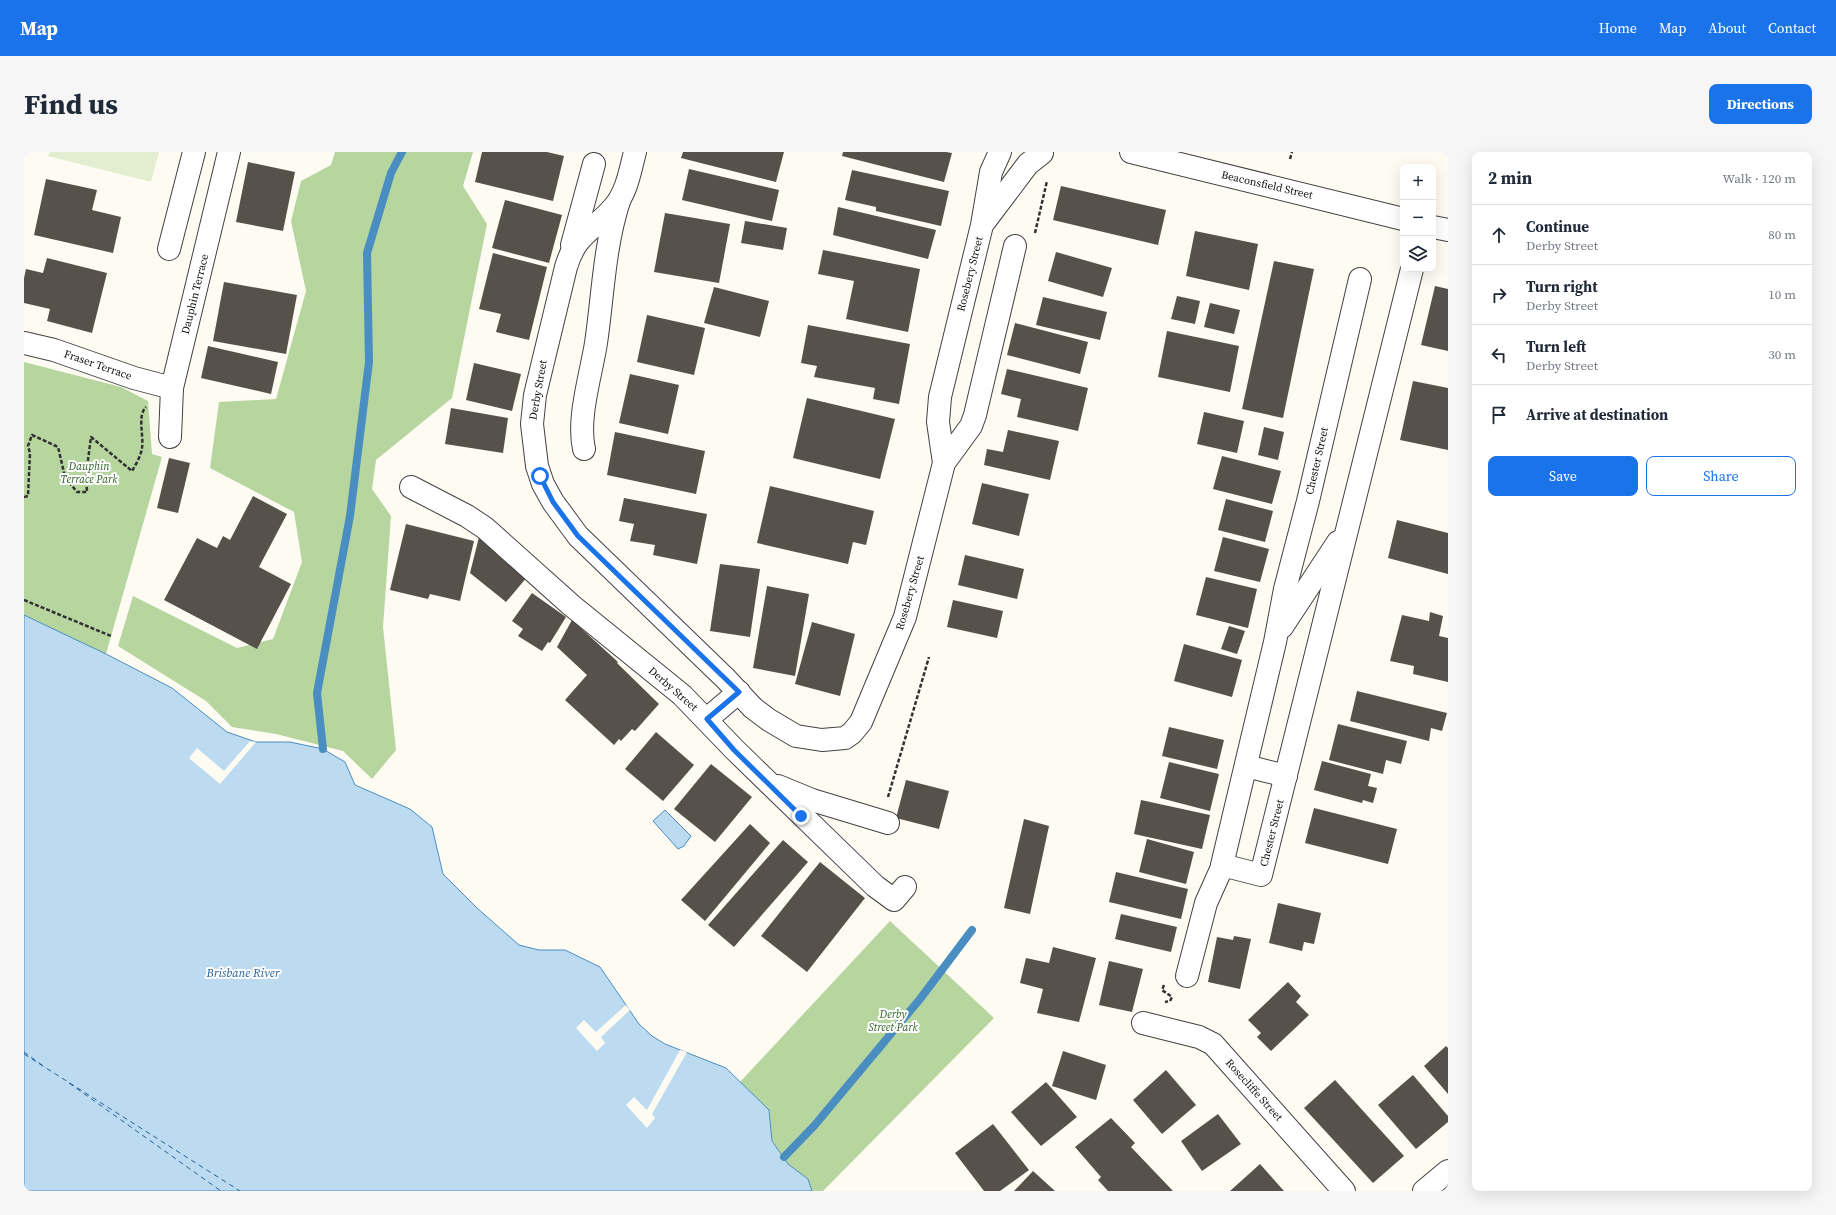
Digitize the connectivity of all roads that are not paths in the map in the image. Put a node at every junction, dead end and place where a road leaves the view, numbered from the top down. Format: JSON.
{"nodes":[{"id":1,"x":194,"y":152,"type":"edge"},
{"id":2,"x":229,"y":152,"type":"edge"},
{"id":3,"x":635,"y":152,"type":"edge"},
{"id":4,"x":1000,"y":152,"type":"edge"},
{"id":5,"x":1004,"y":152,"type":"edge"},
{"id":6,"x":1042,"y":152,"type":"edge"},
{"id":7,"x":1131,"y":152,"type":"edge"},
{"id":8,"x":594,"y":164,"type":"dead end"},
{"id":9,"x":620,"y":198,"type":"junction"},
{"id":10,"x":1400,"y":218,"type":"edge"},
{"id":11,"x":982,"y":225,"type":"junction"},
{"id":12,"x":1436,"y":228,"type":"edge"},
{"id":13,"x":1448,"y":230,"type":"edge"},
{"id":14,"x":1024,"y":242,"type":"road end"},
{"id":15,"x":168,"y":249,"type":"dead end"},
{"id":16,"x":569,"y":257,"type":"junction"},
{"id":17,"x":1411,"y":272,"type":"edge"},
{"id":18,"x":1360,"y":279,"type":"dead end"},
{"id":19,"x":24,"y":343,"type":"edge"},
{"id":20,"x":172,"y":388,"type":"junction"},
{"id":21,"x":170,"y":437,"type":"dead end"},
{"id":22,"x":584,"y":449,"type":"dead end"},
{"id":23,"x":944,"y":463,"type":"junction"},
{"id":24,"x":411,"y":487,"type":"dead end"},
{"id":25,"x":1348,"y":522,"type":"junction"},
{"id":26,"x":1276,"y":642,"type":"junction"},
{"id":27,"x":739,"y":692,"type":"junction"},
{"id":28,"x":707,"y":719,"type":"junction"},
{"id":29,"x":848,"y":737,"type":"joint"},
{"id":30,"x":1246,"y":766,"type":"junction"},
{"id":31,"x":1286,"y":776,"type":"junction"},
{"id":32,"x":768,"y":781,"type":"junction"},
{"id":33,"x":884,"y":822,"type":"road end"},
{"id":34,"x":1223,"y":865,"type":"junction"},
{"id":35,"x":905,"y":887,"type":"dead end"},
{"id":36,"x":1179,"y":980,"type":"road end"},
{"id":37,"x":1146,"y":1024,"type":"road end"},
{"id":38,"x":1448,"y":1171,"type":"edge"},
{"id":39,"x":1344,"y":1191,"type":"edge"},
{"id":40,"x":1424,"y":1191,"type":"edge"}],
"edges":[{"from":1,"to":15,"type":"street"},
{"from":2,"to":20,"type":"street","name":"Dauphin Terrace"},
{"from":3,"to":9,"type":"street","name":"Derby Street"},
{"from":4,"to":11,"type":"street","name":"Rosebery Street"},
{"from":5,"to":6,"type":"street"},
{"from":6,"to":11,"type":"street","name":"Rosebery Street"},
{"from":7,"to":10,"type":"street","name":"Beaconsfield Street"},
{"from":8,"to":16,"type":"street"},
{"from":9,"to":16,"type":"street","name":"Derby Street"},
{"from":9,"to":22,"type":"street","name":"Derby Street"},
{"from":11,"to":23,"type":"street","name":"Rosebery Street"},
{"from":12,"to":13,"type":"street"},
{"from":14,"to":23,"type":"street","name":"Rosebery Street"},
{"from":16,"to":27,"type":"street","name":"Derby Street"},
{"from":17,"to":25,"type":"street","name":"Chester Street"},
{"from":18,"to":26,"type":"street","name":"Chester Street"},
{"from":19,"to":20,"type":"street","name":"Fraser Terrace"},
{"from":20,"to":21,"type":"street","name":"Dauphin Terrace"},
{"from":23,"to":29,"type":"street","name":"Rosebery Street"},
{"from":24,"to":28,"type":"street","name":"Derby Street"},
{"from":25,"to":26,"type":"street","name":"Chester Street"},
{"from":25,"to":31,"type":"street","name":"Chester Street"},
{"from":26,"to":30,"type":"street","name":"Chester Street"},
{"from":27,"to":28,"type":"street","name":"Derby Street"},
{"from":27,"to":29,"type":"street","name":"Derby Street"},
{"from":28,"to":32,"type":"street","name":"Derby Street"},
{"from":30,"to":31,"type":"street"},
{"from":30,"to":34,"type":"street","name":"Chester Street"},
{"from":31,"to":34,"type":"street","name":"Chester Street"},
{"from":32,"to":33,"type":"street","name":"Derby Street"},
{"from":32,"to":35,"type":"street","name":"Derby Street"},
{"from":34,"to":36,"type":"street","name":"Chester Street"},
{"from":37,"to":39,"type":"street","name":"Rosecliffe Street"},
{"from":38,"to":40,"type":"street"}]}
